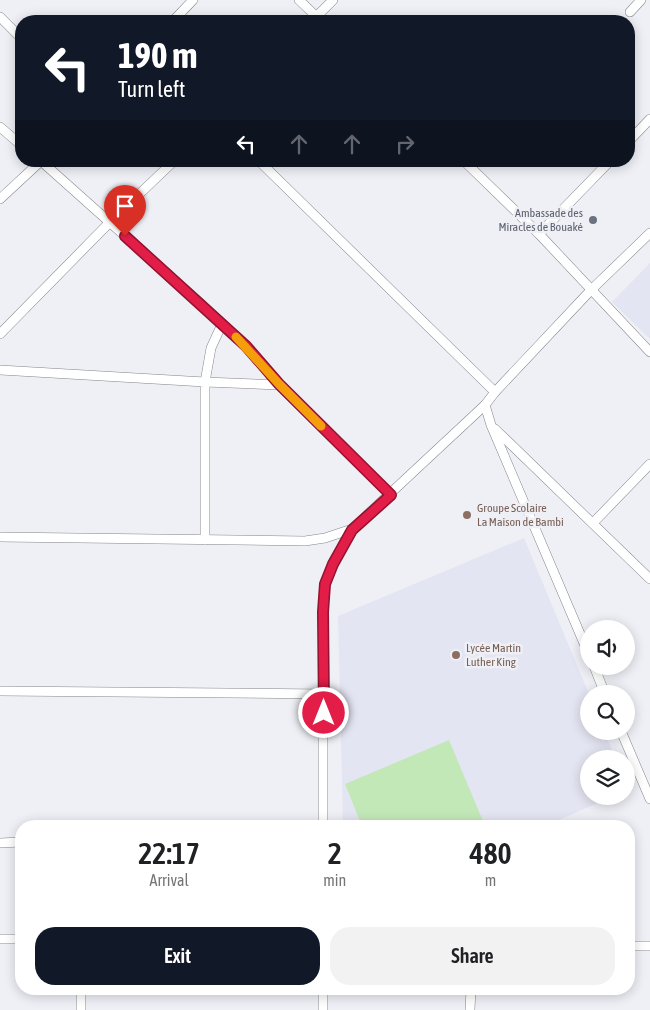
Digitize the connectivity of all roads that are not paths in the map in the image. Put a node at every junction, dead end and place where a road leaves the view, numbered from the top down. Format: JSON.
{"nodes":[{"id":1,"x":299,"y":0,"type":"edge"},
{"id":2,"x":333,"y":0,"type":"edge"},
{"id":3,"x":641,"y":0,"type":"edge"},
{"id":4,"x":191,"y":1,"type":"edge"},
{"id":5,"x":630,"y":12,"type":"dead end"},
{"id":6,"x":179,"y":15,"type":"edge"},
{"id":7,"x":312,"y":15,"type":"edge"},
{"id":8,"x":321,"y":15,"type":"edge"},
{"id":9,"x":0,"y":17,"type":"edge"},
{"id":10,"x":15,"y":32,"type":"edge"},
{"id":11,"x":650,"y":120,"type":"edge"},
{"id":12,"x":0,"y":127,"type":"edge"},
{"id":13,"x":635,"y":136,"type":"edge"},
{"id":14,"x":15,"y":140,"type":"edge"},
{"id":15,"x":35,"y":167,"type":"edge"},
{"id":16,"x":48,"y":167,"type":"edge"},
{"id":17,"x":168,"y":167,"type":"edge"},
{"id":18,"x":265,"y":167,"type":"edge"},
{"id":19,"x":470,"y":167,"type":"edge"},
{"id":20,"x":604,"y":167,"type":"edge"},
{"id":21,"x":0,"y":199,"type":"edge"},
{"id":22,"x":110,"y":222,"type":"junction"},
{"id":23,"x":650,"y":233,"type":"edge"},
{"id":24,"x":539,"y":234,"type":"junction"},
{"id":25,"x":591,"y":290,"type":"junction"},
{"id":26,"x":222,"y":324,"type":"junction"},
{"id":27,"x":0,"y":334,"type":"edge"},
{"id":28,"x":650,"y":352,"type":"edge"},
{"id":29,"x":0,"y":370,"type":"edge"},
{"id":30,"x":206,"y":382,"type":"junction"},
{"id":31,"x":279,"y":384,"type":"junction"},
{"id":32,"x":495,"y":392,"type":"junction"},
{"id":33,"x":484,"y":405,"type":"junction"},
{"id":34,"x":491,"y":425,"type":"junction"},
{"id":35,"x":650,"y":464,"type":"edge"},
{"id":36,"x":391,"y":495,"type":"junction"},
{"id":37,"x":593,"y":523,"type":"junction"},
{"id":38,"x":352,"y":530,"type":"junction"},
{"id":39,"x":0,"y":536,"type":"edge"},
{"id":40,"x":205,"y":540,"type":"junction"},
{"id":41,"x":650,"y":579,"type":"edge"},
{"id":42,"x":580,"y":634,"type":"edge"},
{"id":43,"x":0,"y":691,"type":"edge"},
{"id":44,"x":324,"y":694,"type":"junction"},
{"id":45,"x":625,"y":740,"type":"edge"},
{"id":46,"x":650,"y":799,"type":"edge"},
{"id":47,"x":323,"y":820,"type":"edge"},
{"id":48,"x":15,"y":842,"type":"edge"},
{"id":49,"x":0,"y":843,"type":"edge"},
{"id":50,"x":0,"y":939,"type":"edge"},
{"id":51,"x":15,"y":940,"type":"edge"},
{"id":52,"x":635,"y":946,"type":"edge"},
{"id":53,"x":650,"y":946,"type":"edge"},
{"id":54,"x":81,"y":995,"type":"edge"},
{"id":55,"x":323,"y":995,"type":"edge"},
{"id":56,"x":471,"y":995,"type":"edge"},
{"id":57,"x":81,"y":1010,"type":"edge"},
{"id":58,"x":323,"y":1010,"type":"edge"},
{"id":59,"x":470,"y":1010,"type":"edge"}],
"edges":[{"from":1,"to":7,"type":"street"},
{"from":2,"to":8,"type":"street"},
{"from":3,"to":5,"type":"street"},
{"from":4,"to":6,"type":"street"},
{"from":9,"to":10,"type":"street"},
{"from":11,"to":13,"type":"street"},
{"from":12,"to":14,"type":"street"},
{"from":15,"to":21,"type":"street"},
{"from":16,"to":22,"type":"street"},
{"from":17,"to":22,"type":"street"},
{"from":18,"to":32,"type":"street"},
{"from":19,"to":24,"type":"street"},
{"from":20,"to":24,"type":"street"},
{"from":22,"to":26,"type":"street"},
{"from":22,"to":27,"type":"street"},
{"from":23,"to":25,"type":"street"},
{"from":24,"to":25,"type":"street"},
{"from":25,"to":28,"type":"street"},
{"from":25,"to":32,"type":"street"},
{"from":26,"to":30,"type":"street"},
{"from":26,"to":31,"type":"street"},
{"from":29,"to":30,"type":"street"},
{"from":30,"to":31,"type":"street"},
{"from":30,"to":40,"type":"street"},
{"from":31,"to":36,"type":"street"},
{"from":32,"to":33,"type":"street"},
{"from":33,"to":34,"type":"street"},
{"from":33,"to":36,"type":"street"},
{"from":34,"to":37,"type":"street"},
{"from":34,"to":42,"type":"street"},
{"from":35,"to":37,"type":"street"},
{"from":36,"to":38,"type":"street"},
{"from":37,"to":41,"type":"street"},
{"from":38,"to":40,"type":"street"},
{"from":38,"to":44,"type":"street"},
{"from":39,"to":40,"type":"street"},
{"from":43,"to":44,"type":"street"},
{"from":44,"to":47,"type":"street"},
{"from":45,"to":46,"type":"street"},
{"from":48,"to":49,"type":"street"},
{"from":50,"to":51,"type":"street"},
{"from":52,"to":53,"type":"street"},
{"from":54,"to":57,"type":"street"},
{"from":55,"to":58,"type":"street"},
{"from":56,"to":59,"type":"street"}]}
